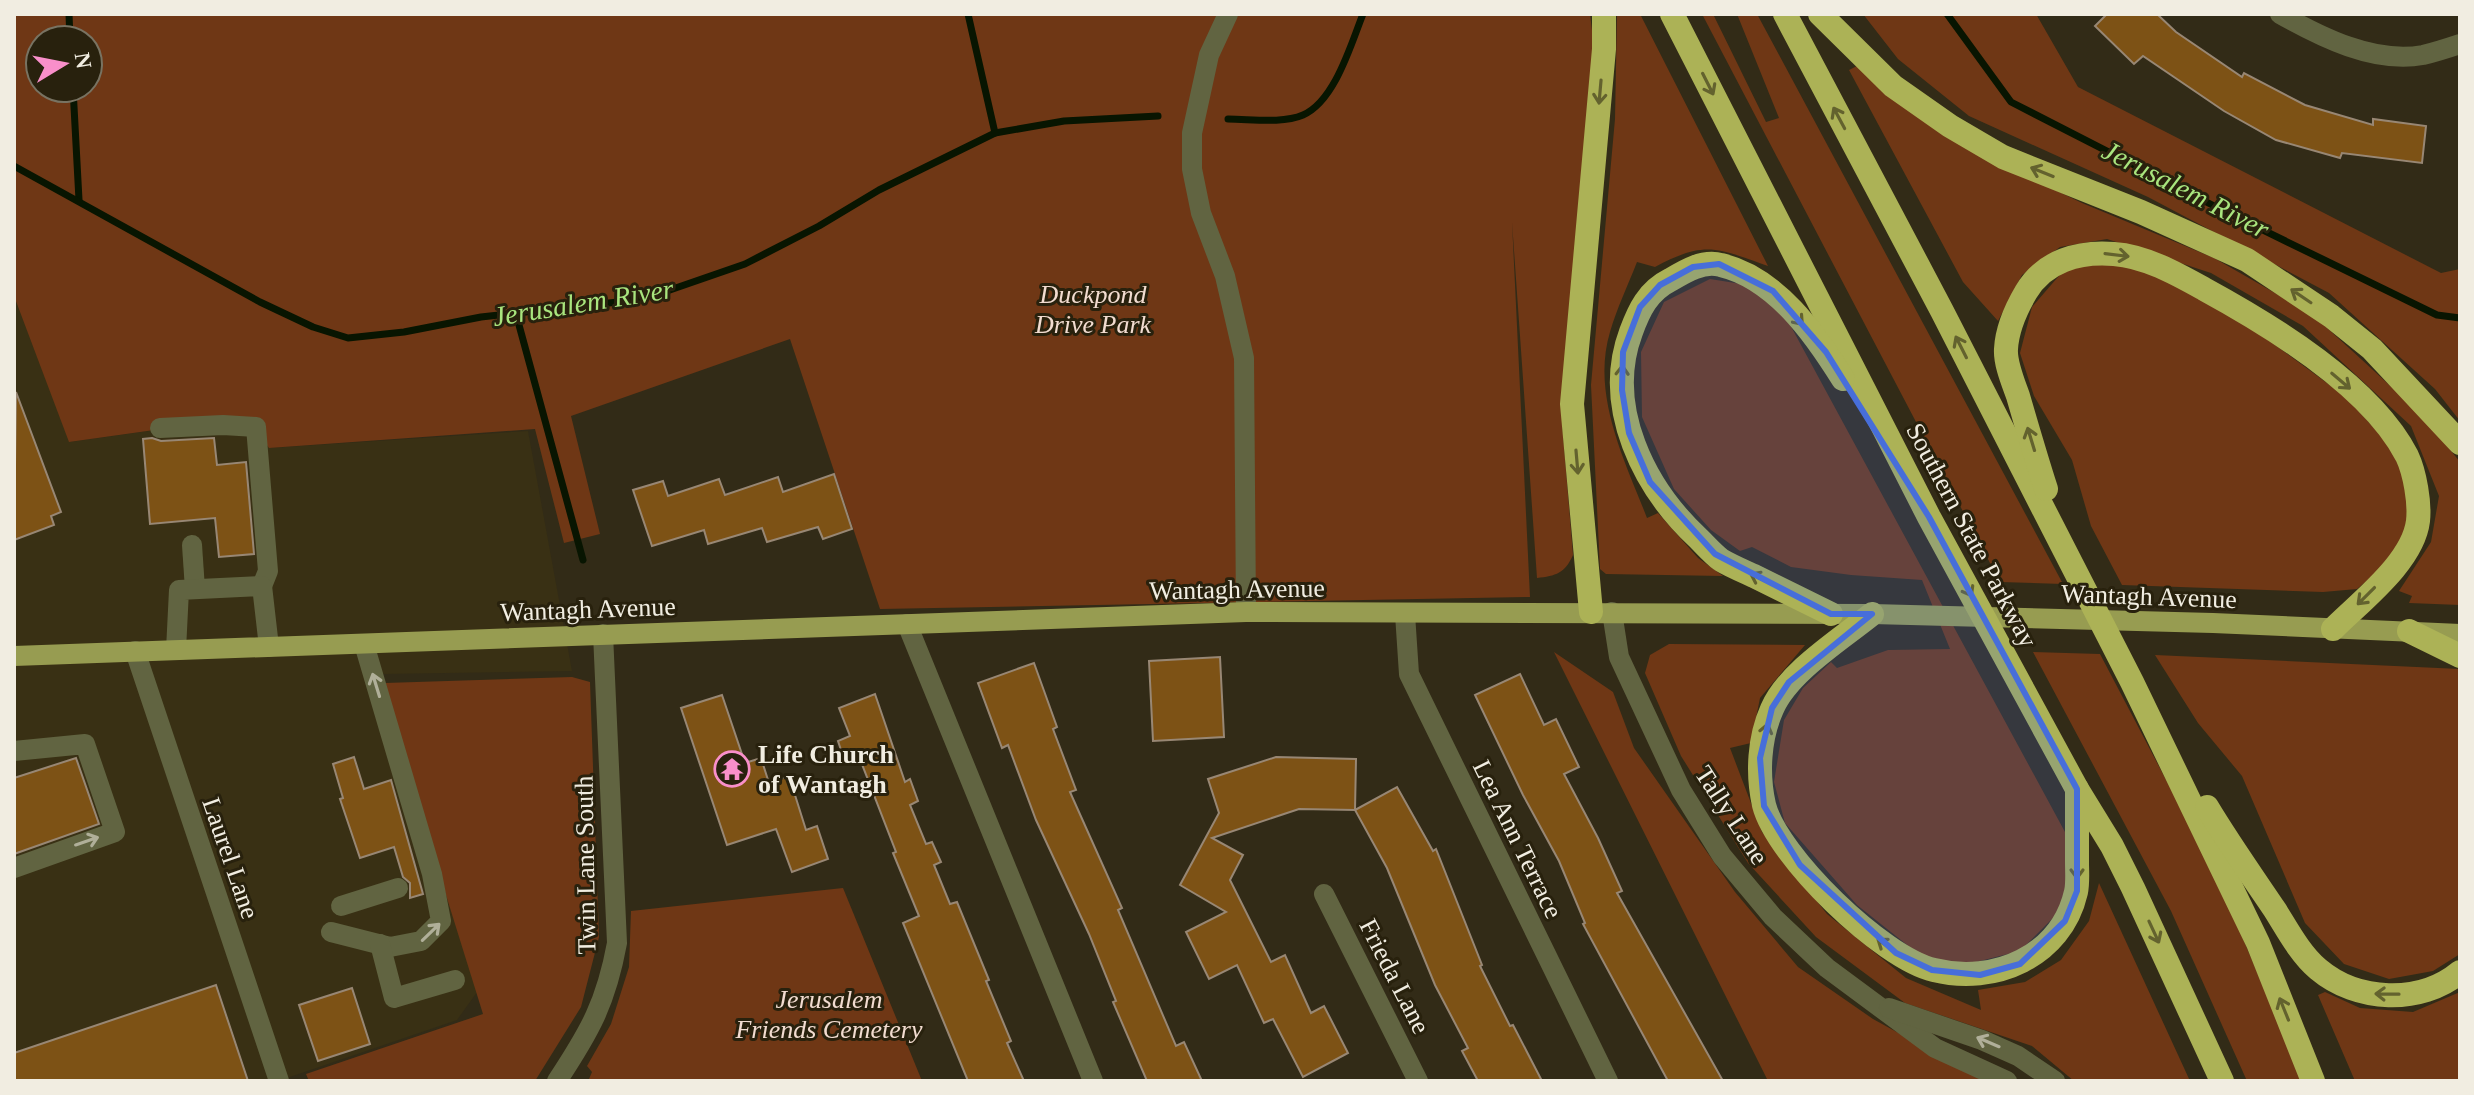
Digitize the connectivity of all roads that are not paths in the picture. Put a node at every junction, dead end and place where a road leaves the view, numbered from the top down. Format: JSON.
{"nodes":[{"id":1,"x":1228,"y":14,"type":"edge"},
{"id":2,"x":1604,"y":14,"type":"edge"},
{"id":3,"x":1672,"y":14,"type":"edge"},
{"id":4,"x":1785,"y":14,"type":"edge"},
{"id":5,"x":1820,"y":14,"type":"edge"},
{"id":6,"x":2280,"y":14,"type":"edge"},
{"id":7,"x":2460,"y":44,"type":"edge"},
{"id":8,"x":160,"y":428,"type":"dead end"},
{"id":9,"x":2460,"y":443,"type":"edge"},
{"id":10,"x":1929,"y":517,"type":"junction"},
{"id":11,"x":192,"y":545,"type":"dead end"},
{"id":12,"x":2072,"y":567,"type":"junction"},
{"id":13,"x":262,"y":586,"type":"junction"},
{"id":14,"x":195,"y":589,"type":"junction"},
{"id":15,"x":1246,"y":612,"type":"junction"},
{"id":16,"x":1601,"y":612,"type":"junction"},
{"id":17,"x":1405,"y":614,"type":"junction"},
{"id":18,"x":1831,"y":614,"type":"junction"},
{"id":19,"x":1872,"y":614,"type":"junction"},
{"id":20,"x":907,"y":624,"type":"junction"},
{"id":21,"x":2333,"y":629,"type":"junction"},
{"id":22,"x":2409,"y":631,"type":"junction"},
{"id":23,"x":603,"y":634,"type":"junction"},
{"id":24,"x":2460,"y":634,"type":"edge"},
{"id":25,"x":364,"y":644,"type":"junction"},
{"id":26,"x":269,"y":647,"type":"junction"},
{"id":27,"x":176,"y":650,"type":"junction"},
{"id":28,"x":135,"y":651,"type":"junction"},
{"id":29,"x":14,"y":656,"type":"edge"},
{"id":30,"x":2460,"y":656,"type":"edge"},
{"id":31,"x":2132,"y":682,"type":"junction"},
{"id":32,"x":14,"y":751,"type":"edge"},
{"id":33,"x":2077,"y":789,"type":"junction"},
{"id":34,"x":14,"y":868,"type":"edge"},
{"id":35,"x":398,"y":888,"type":"dead end"},
{"id":36,"x":1324,"y":894,"type":"dead end"},
{"id":37,"x":341,"y":906,"type":"dead end"},
{"id":38,"x":331,"y":932,"type":"dead end"},
{"id":39,"x":380,"y":944,"type":"junction"},
{"id":40,"x":2460,"y":972,"type":"edge"},
{"id":41,"x":455,"y":980,"type":"dead end"},
{"id":42,"x":1874,"y":1003,"type":"junction"},
{"id":43,"x":559,"y":1080,"type":"edge"},
{"id":44,"x":279,"y":1081,"type":"edge"},
{"id":45,"x":1093,"y":1081,"type":"edge"},
{"id":46,"x":1418,"y":1081,"type":"edge"},
{"id":47,"x":1608,"y":1081,"type":"edge"},
{"id":48,"x":2007,"y":1081,"type":"edge"},
{"id":49,"x":2055,"y":1081,"type":"edge"},
{"id":50,"x":2222,"y":1081,"type":"edge"},
{"id":51,"x":2313,"y":1081,"type":"edge"}],
"edges":[{"from":1,"to":15,"type":"street"},
{"from":2,"to":16,"type":"highway","one_way":true},
{"from":3,"to":10,"type":"highway","name":"Southern State Parkway","one_way":true},
{"from":12,"to":4,"type":"highway","one_way":true},
{"from":9,"to":5,"type":"highway","one_way":true},
{"from":6,"to":7,"type":"street"},
{"from":8,"to":13,"type":"street"},
{"from":18,"to":10,"type":"highway","one_way":true},
{"from":10,"to":33,"type":"highway","name":"Southern State Parkway","one_way":true},
{"from":11,"to":14,"type":"street"},
{"from":12,"to":21,"type":"highway","one_way":true},
{"from":12,"to":31,"type":"highway"},
{"from":13,"to":14,"type":"street"},
{"from":13,"to":26,"type":"street"},
{"from":14,"to":27,"type":"street"},
{"from":15,"to":17,"type":"main road","name":"Wantagh Avenue"},
{"from":15,"to":20,"type":"main road","name":"Wantagh Avenue"},
{"from":16,"to":17,"type":"main road","name":"Wantagh Avenue"},
{"from":16,"to":18,"type":"main road","name":"Wantagh Avenue"},
{"from":16,"to":42,"type":"street","name":"Tally Lane"},
{"from":17,"to":47,"type":"street","name":"Lea Ann Terrace"},
{"from":18,"to":19,"type":"main road","name":"Wantagh Avenue"},
{"from":19,"to":21,"type":"main road","name":"Wantagh Avenue"},
{"from":33,"to":19,"type":"highway","one_way":true},
{"from":20,"to":23,"type":"main road","name":"Wantagh Avenue"},
{"from":20,"to":45,"type":"street"},
{"from":21,"to":22,"type":"main road","name":"Wantagh Avenue"},
{"from":22,"to":24,"type":"main road","name":"Wantagh Avenue"},
{"from":22,"to":30,"type":"highway"},
{"from":23,"to":25,"type":"main road","name":"Wantagh Avenue"},
{"from":23,"to":43,"type":"street","name":"Twin Lane South"},
{"from":25,"to":26,"type":"main road","name":"Wantagh Avenue"},
{"from":39,"to":25,"type":"street","one_way":true},
{"from":26,"to":27,"type":"main road","name":"Wantagh Avenue"},
{"from":27,"to":28,"type":"main road","name":"Wantagh Avenue"},
{"from":28,"to":29,"type":"main road","name":"Wantagh Avenue"},
{"from":28,"to":44,"type":"street","name":"Laurel Lane"},
{"from":40,"to":31,"type":"highway","one_way":true},
{"from":51,"to":31,"type":"highway","one_way":true},
{"from":34,"to":32,"type":"street","one_way":true},
{"from":33,"to":50,"type":"highway","name":"Southern State Parkway","one_way":true},
{"from":35,"to":37,"type":"street"},
{"from":36,"to":46,"type":"street","name":"Frieda Lane"},
{"from":38,"to":39,"type":"street"},
{"from":39,"to":41,"type":"street"},
{"from":42,"to":48,"type":"street","name":"Tally Lane"},
{"from":49,"to":42,"type":"street","name":"Tally Lane","one_way":true}]}
